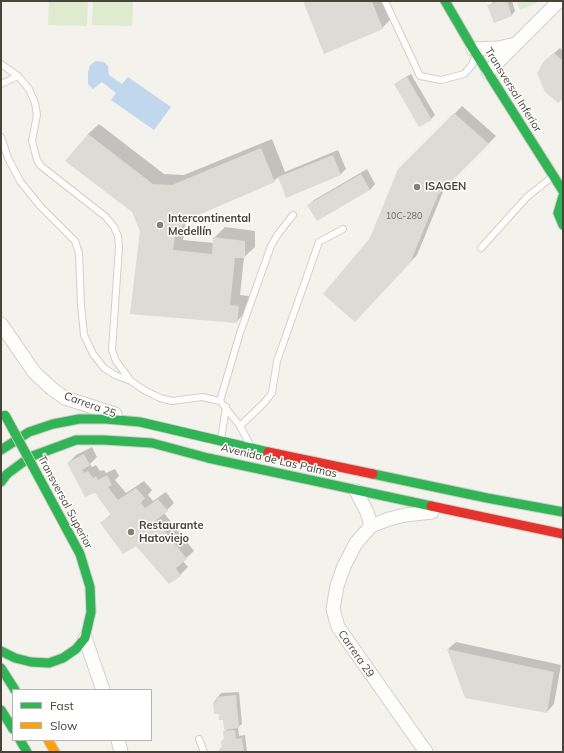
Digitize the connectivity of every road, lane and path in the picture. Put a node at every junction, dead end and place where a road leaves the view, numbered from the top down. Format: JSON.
{"nodes":[{"id":1,"x":385,"y":1,"type":"edge"},
{"id":2,"x":559,"y":1,"type":"edge"},
{"id":3,"x":446,"y":2,"type":"edge"},
{"id":4,"x":516,"y":44,"type":"junction"},
{"id":5,"x":474,"y":51,"type":"junction"},
{"id":6,"x":1,"y":64,"type":"edge"},
{"id":7,"x":488,"y":72,"type":"junction"},
{"id":8,"x":18,"y":76,"type":"junction"},
{"id":9,"x":1,"y":84,"type":"edge"},
{"id":10,"x":1,"y":136,"type":"edge"},
{"id":11,"x":553,"y":176,"type":"junction"},
{"id":12,"x":563,"y":192,"type":"edge"},
{"id":13,"x":563,"y":196,"type":"edge"},
{"id":14,"x":293,"y":215,"type":"dead end"},
{"id":15,"x":563,"y":225,"type":"edge"},
{"id":16,"x":343,"y":229,"type":"dead end"},
{"id":17,"x":482,"y":248,"type":"dead end"},
{"id":18,"x":1,"y":324,"type":"edge"},
{"id":19,"x":131,"y":381,"type":"junction"},
{"id":20,"x":220,"y":401,"type":"junction"},
{"id":21,"x":226,"y":406,"type":"junction"},
{"id":22,"x":2,"y":410,"type":"edge"},
{"id":23,"x":140,"y":422,"type":"junction"},
{"id":24,"x":240,"y":426,"type":"junction"},
{"id":25,"x":221,"y":441,"type":"junction"},
{"id":26,"x":251,"y":448,"type":"junction"},
{"id":27,"x":1,"y":450,"type":"edge"},
{"id":28,"x":1,"y":482,"type":"edge"},
{"id":29,"x":356,"y":491,"type":"junction"},
{"id":30,"x":563,"y":512,"type":"edge"},
{"id":31,"x":467,"y":514,"type":"junction"},
{"id":32,"x":371,"y":526,"type":"junction"},
{"id":33,"x":563,"y":534,"type":"edge"},
{"id":34,"x":85,"y":638,"type":"junction"},
{"id":35,"x":1,"y":650,"type":"edge"},
{"id":36,"x":1,"y":668,"type":"edge"},
{"id":37,"x":14,"y":689,"type":"edge"},
{"id":38,"x":103,"y":689,"type":"edge"},
{"id":39,"x":1,"y":710,"type":"edge"},
{"id":40,"x":12,"y":727,"type":"edge"},
{"id":41,"x":199,"y":739,"type":"dead end"},
{"id":42,"x":21,"y":741,"type":"edge"},
{"id":43,"x":49,"y":741,"type":"edge"},
{"id":44,"x":118,"y":741,"type":"edge"},
{"id":45,"x":27,"y":752,"type":"edge"},
{"id":46,"x":55,"y":752,"type":"edge"},
{"id":47,"x":121,"y":752,"type":"edge"},
{"id":48,"x":204,"y":752,"type":"edge"},
{"id":49,"x":426,"y":752,"type":"edge"}],
"edges":[{"from":1,"to":5,"type":"lane"},
{"from":2,"to":4,"type":"street"},
{"from":3,"to":5,"type":"main road","name":"Transversal Inferior"},
{"from":4,"to":5,"type":"street"},
{"from":4,"to":7,"type":"street"},
{"from":5,"to":7,"type":"main road","name":"Transversal Inferior"},
{"from":6,"to":8,"type":"lane"},
{"from":7,"to":11,"type":"main road","name":"Transversal Inferior"},
{"from":8,"to":9,"type":"lane"},
{"from":8,"to":19,"type":"lane"},
{"from":10,"to":19,"type":"lane"},
{"from":11,"to":12,"type":"main road","name":"Transversal Inferior"},
{"from":11,"to":17,"type":"lane"},
{"from":13,"to":15,"type":"main road"},
{"from":14,"to":20,"type":"lane"},
{"from":16,"to":24,"type":"lane"},
{"from":18,"to":23,"type":"street","name":"Carrera 25"},
{"from":19,"to":20,"type":"lane"},
{"from":20,"to":21,"type":"lane"},
{"from":21,"to":24,"type":"lane"},
{"from":21,"to":25,"type":"lane"},
{"from":22,"to":34,"type":"main road","name":"Transversal Superior","bridge":true},
{"from":23,"to":25,"type":"main road","name":"Avenida de Las Palmas"},
{"from":23,"to":27,"type":"main road","name":"Avenida de Las Palmas"},
{"from":24,"to":26,"type":"lane"},
{"from":25,"to":26,"type":"main road","name":"Avenida de Las Palmas"},
{"from":26,"to":30,"type":"main road","name":"Avenida de Las Palmas"},
{"from":28,"to":29,"type":"main road","name":"Avenida de Las Palmas"},
{"from":29,"to":31,"type":"main road","name":"Avenida de Las Palmas"},
{"from":29,"to":32,"type":"street"},
{"from":31,"to":32,"type":"street","name":"Carrera 29"},
{"from":31,"to":33,"type":"main road","name":"Avenida de Las Palmas"},
{"from":32,"to":49,"type":"street","name":"Carrera 29"},
{"from":34,"to":35,"type":"main road"},
{"from":34,"to":38,"type":"street"},
{"from":36,"to":37,"type":"main road"},
{"from":39,"to":40,"type":"main road"},
{"from":41,"to":48,"type":"lane"},
{"from":42,"to":45,"type":"main road"},
{"from":43,"to":46,"type":"main road"},
{"from":44,"to":47,"type":"street"}]}
